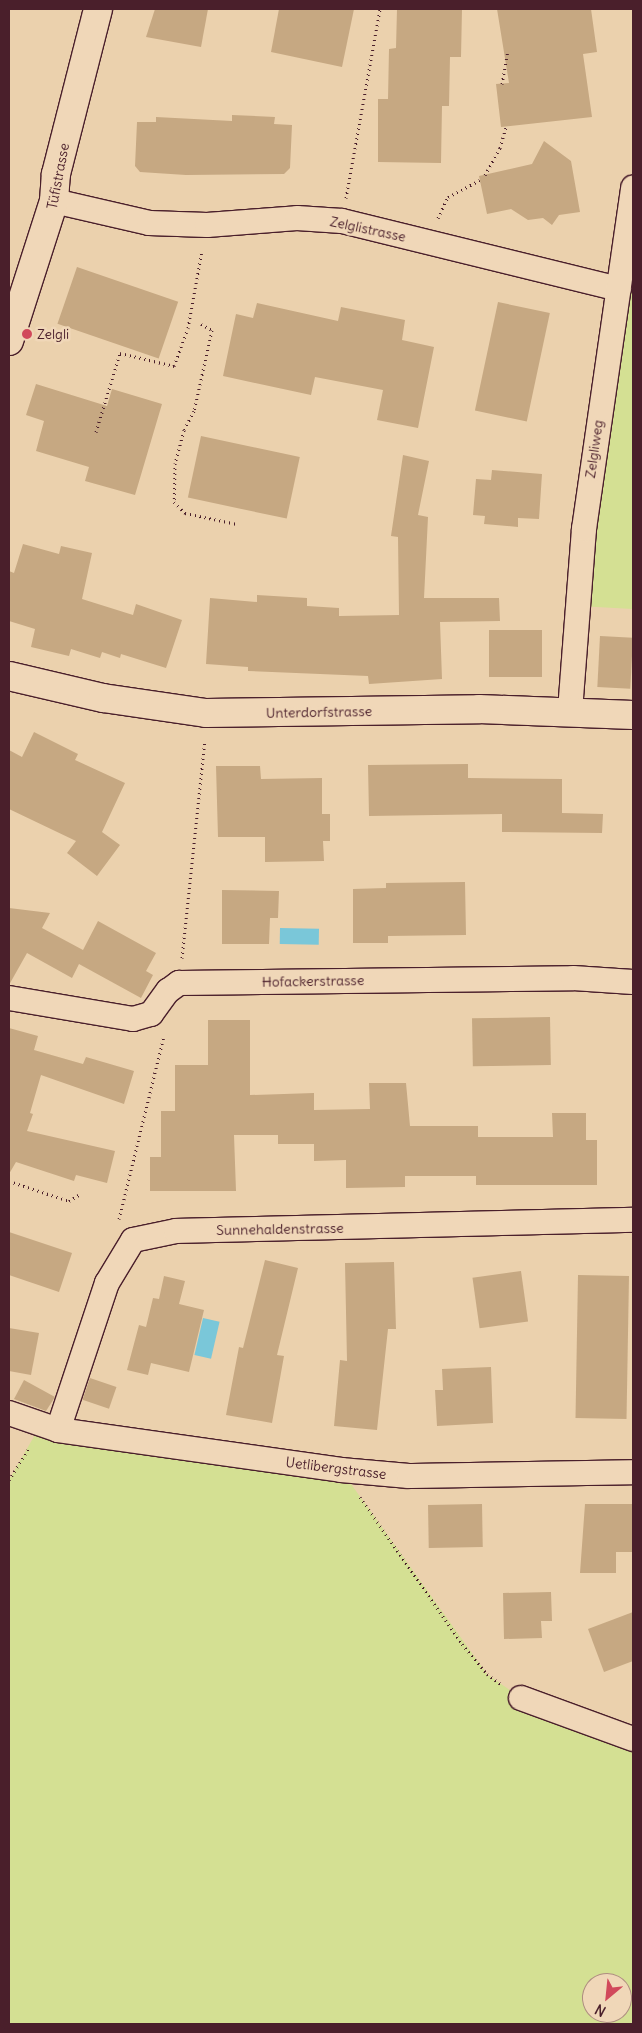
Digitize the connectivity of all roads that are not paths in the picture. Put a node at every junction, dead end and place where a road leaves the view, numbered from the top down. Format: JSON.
{"nodes":[{"id":1,"x":98,"y":9,"type":"edge"},
{"id":2,"x":633,"y":188,"type":"edge"},
{"id":3,"x":54,"y":201,"type":"junction"},
{"id":4,"x":619,"y":289,"type":"junction"},
{"id":5,"x":9,"y":341,"type":"edge"},
{"id":6,"x":9,"y":676,"type":"edge"},
{"id":7,"x":570,"y":711,"type":"junction"},
{"id":8,"x":633,"y":715,"type":"edge"},
{"id":9,"x":633,"y":982,"type":"edge"},
{"id":10,"x":9,"y":998,"type":"edge"},
{"id":11,"x":633,"y":1220,"type":"edge"},
{"id":12,"x":9,"y":1413,"type":"edge"},
{"id":13,"x":49,"y":1428,"type":"junction"},
{"id":14,"x":633,"y":1472,"type":"edge"},
{"id":15,"x":521,"y":1698,"type":"road end"},
{"id":16,"x":633,"y":1739,"type":"edge"}],
"edges":[{"from":1,"to":3,"type":"street","name":"Tüfistrasse"},
{"from":2,"to":4,"type":"street","name":"Zelgliweg"},
{"from":3,"to":4,"type":"street","name":"Zelglistrasse"},
{"from":3,"to":5,"type":"street","name":"Tüfistrasse"},
{"from":4,"to":7,"type":"street","name":"Zelgliweg"},
{"from":6,"to":7,"type":"street","name":"Unterdorfstrasse"},
{"from":7,"to":8,"type":"street","name":"Unterdorfstrasse"},
{"from":9,"to":10,"type":"street","name":"Hofackerstrasse"},
{"from":11,"to":13,"type":"street","name":"Sunnehaldenstrasse"},
{"from":12,"to":13,"type":"street","name":"Uetlibergstrasse"},
{"from":13,"to":14,"type":"street","name":"Uetlibergstrasse"},
{"from":15,"to":16,"type":"street"}]}
